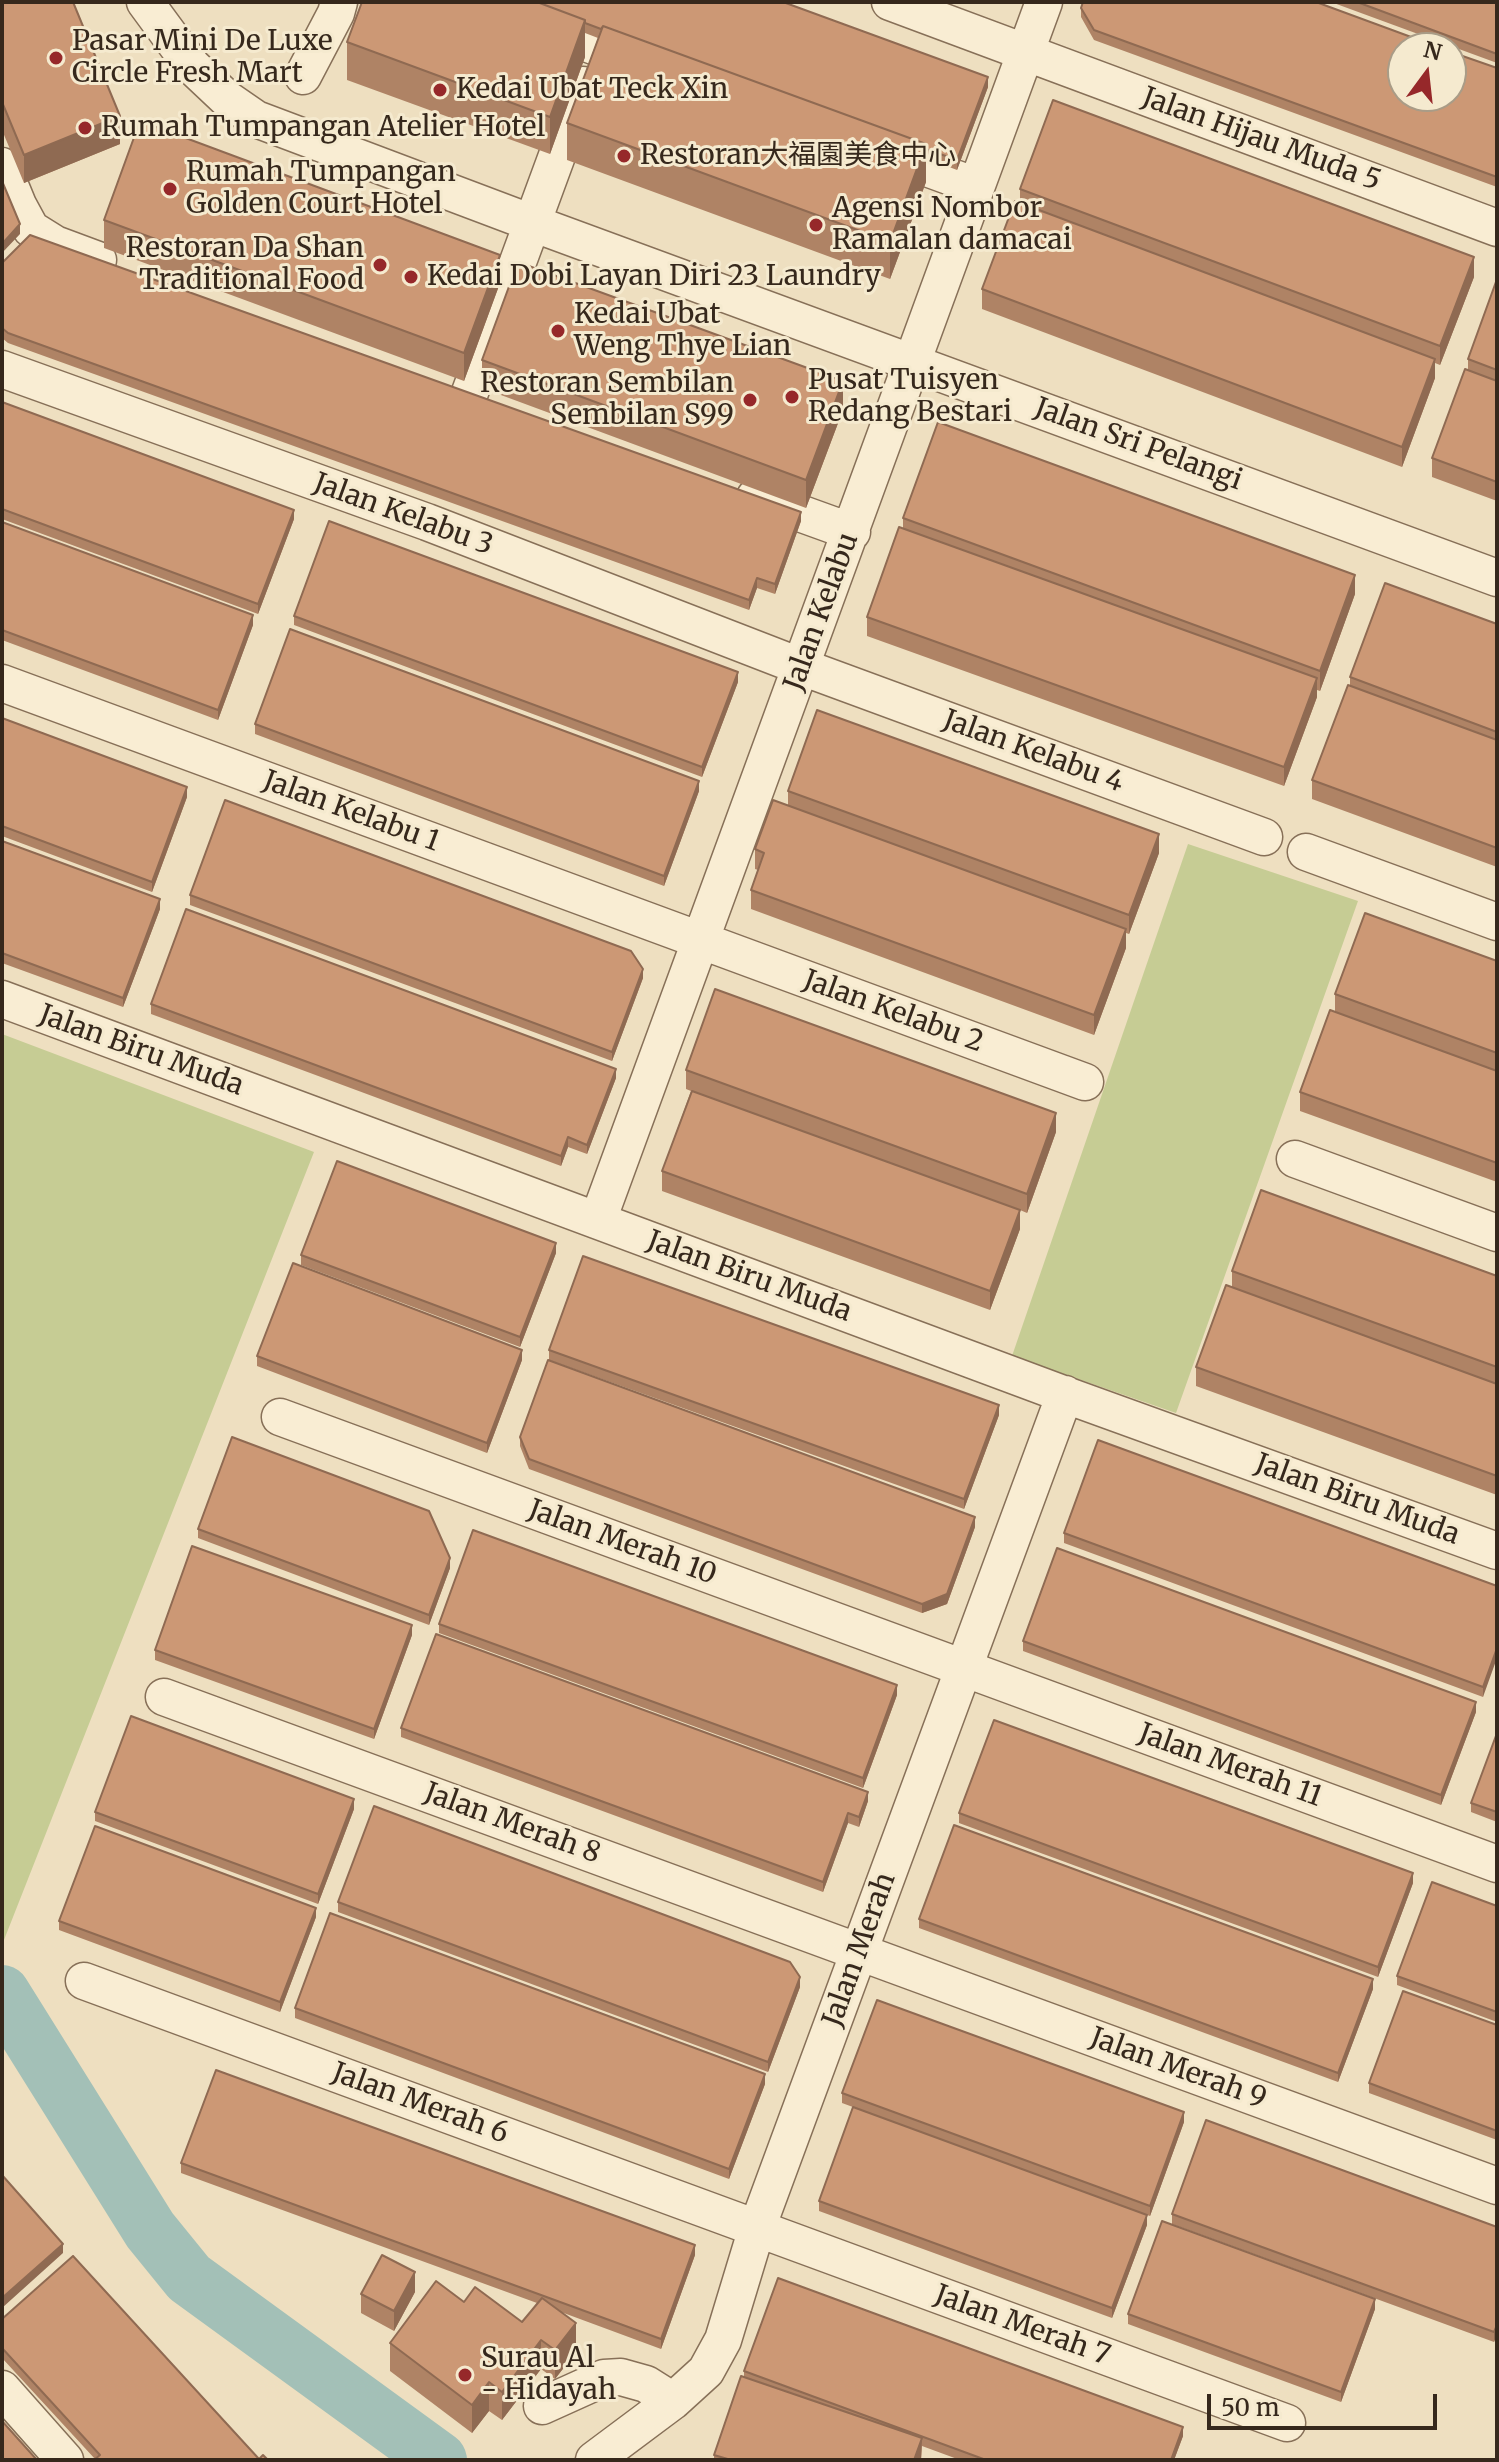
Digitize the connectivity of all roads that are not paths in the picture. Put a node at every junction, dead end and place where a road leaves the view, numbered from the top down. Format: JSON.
{"nodes":[{"id":1,"x":145,"y":2,"type":"edge"},
{"id":2,"x":339,"y":2,"type":"edge"},
{"id":3,"x":474,"y":2,"type":"edge"},
{"id":4,"x":890,"y":2,"type":"edge"},
{"id":5,"x":1044,"y":2,"type":"edge"},
{"id":6,"x":597,"y":47,"type":"junction"},
{"id":7,"x":1025,"y":52,"type":"junction"},
{"id":8,"x":670,"y":74,"type":"edge"},
{"id":9,"x":303,"y":76,"type":"dead end"},
{"id":10,"x":845,"y":138,"type":"edge"},
{"id":11,"x":2,"y":166,"type":"edge"},
{"id":12,"x":976,"y":186,"type":"junction"},
{"id":13,"x":532,"y":223,"type":"junction"},
{"id":14,"x":1497,"y":228,"type":"edge"},
{"id":15,"x":129,"y":271,"type":"edge"},
{"id":16,"x":914,"y":362,"type":"junction"},
{"id":17,"x":2,"y":369,"type":"edge"},
{"id":18,"x":469,"y":395,"type":"edge"},
{"id":19,"x":719,"y":484,"type":"edge"},
{"id":20,"x":852,"y":532,"type":"junction"},
{"id":21,"x":1497,"y":578,"type":"edge"},
{"id":22,"x":802,"y":667,"type":"junction"},
{"id":23,"x":2,"y":683,"type":"edge"},
{"id":24,"x":1264,"y":837,"type":"dead end"},
{"id":25,"x":1306,"y":852,"type":"dead end"},
{"id":26,"x":1497,"y":922,"type":"edge"},
{"id":27,"x":701,"y":941,"type":"junction"},
{"id":28,"x":2,"y":999,"type":"edge"},
{"id":29,"x":1085,"y":1082,"type":"dead end"},
{"id":30,"x":1295,"y":1159,"type":"dead end"},
{"id":31,"x":598,"y":1220,"type":"junction"},
{"id":32,"x":1497,"y":1233,"type":"edge"},
{"id":33,"x":1065,"y":1394,"type":"junction"},
{"id":34,"x":280,"y":1417,"type":"dead end"},
{"id":35,"x":1497,"y":1551,"type":"edge"},
{"id":36,"x":964,"y":1668,"type":"junction"},
{"id":37,"x":164,"y":1697,"type":"dead end"},
{"id":38,"x":1497,"y":1864,"type":"edge"},
{"id":39,"x":859,"y":1952,"type":"junction"},
{"id":40,"x":84,"y":1981,"type":"dead end"},
{"id":41,"x":1497,"y":2186,"type":"edge"},
{"id":42,"x":757,"y":2228,"type":"junction"},
{"id":43,"x":2,"y":2389,"type":"edge"},
{"id":44,"x":673,"y":2401,"type":"junction"},
{"id":45,"x":542,"y":2406,"type":"dead end"},
{"id":46,"x":1287,"y":2423,"type":"dead end"},
{"id":47,"x":65,"y":2460,"type":"edge"},
{"id":48,"x":594,"y":2460,"type":"edge"}],
"edges":[{"from":1,"to":13,"type":"street","name":"Jalan Sri Pelangi"},
{"from":2,"to":9,"type":"street"},
{"from":3,"to":6,"type":"street"},
{"from":4,"to":7,"type":"street","name":"Jalan Hijau Muda 5"},
{"from":5,"to":7,"type":"street","name":"Jalan Kelabu"},
{"from":6,"to":8,"type":"street"},
{"from":6,"to":13,"type":"street"},
{"from":7,"to":12,"type":"street","name":"Jalan Kelabu"},
{"from":7,"to":14,"type":"street","name":"Jalan Hijau Muda 5"},
{"from":10,"to":12,"type":"street"},
{"from":11,"to":15,"type":"street"},
{"from":12,"to":16,"type":"street","name":"Jalan Kelabu"},
{"from":13,"to":16,"type":"street","name":"Jalan Sri Pelangi"},
{"from":13,"to":18,"type":"street"},
{"from":16,"to":20,"type":"street","name":"Jalan Kelabu"},
{"from":16,"to":21,"type":"street","name":"Jalan Sri Pelangi"},
{"from":17,"to":22,"type":"street","name":"Jalan Kelabu 3"},
{"from":19,"to":20,"type":"street"},
{"from":20,"to":22,"type":"street","name":"Jalan Kelabu"},
{"from":22,"to":24,"type":"street","name":"Jalan Kelabu 4"},
{"from":22,"to":27,"type":"street","name":"Jalan Kelabu"},
{"from":23,"to":27,"type":"street","name":"Jalan Kelabu 1"},
{"from":25,"to":26,"type":"street"},
{"from":27,"to":29,"type":"street","name":"Jalan Kelabu 2"},
{"from":27,"to":31,"type":"street","name":"Jalan Kelabu"},
{"from":28,"to":31,"type":"street","name":"Jalan Biru Muda"},
{"from":30,"to":32,"type":"street"},
{"from":31,"to":33,"type":"street","name":"Jalan Biru Muda"},
{"from":33,"to":35,"type":"street","name":"Jalan Biru Muda"},
{"from":33,"to":36,"type":"street","name":"Jalan Merah"},
{"from":34,"to":36,"type":"street","name":"Jalan Merah 10"},
{"from":36,"to":38,"type":"street","name":"Jalan Merah 11"},
{"from":36,"to":39,"type":"street","name":"Jalan Merah"},
{"from":37,"to":39,"type":"street","name":"Jalan Merah 8"},
{"from":39,"to":41,"type":"street","name":"Jalan Merah 9"},
{"from":39,"to":42,"type":"street","name":"Jalan Merah"},
{"from":40,"to":42,"type":"street","name":"Jalan Merah 6"},
{"from":42,"to":44,"type":"street","name":"Jalan Merah"},
{"from":42,"to":46,"type":"street","name":"Jalan Merah 7"},
{"from":43,"to":47,"type":"street"},
{"from":44,"to":45,"type":"street"},
{"from":44,"to":48,"type":"street","name":"Jalan Merah"}]}
